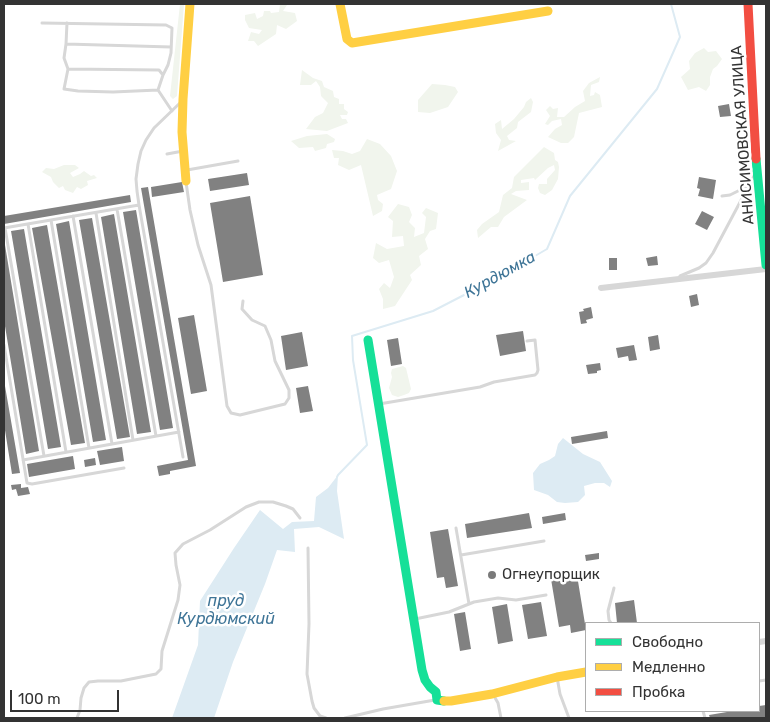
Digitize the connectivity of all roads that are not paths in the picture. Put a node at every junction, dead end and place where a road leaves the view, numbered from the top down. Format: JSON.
{"nodes":[{"id":1,"x":190,"y":4,"type":"edge"},
{"id":2,"x":340,"y":4,"type":"edge"},
{"id":3,"x":748,"y":4,"type":"edge"},
{"id":4,"x":548,"y":11,"type":"dead end"},
{"id":5,"x":42,"y":23,"type":"dead end"},
{"id":6,"x":67,"y":23,"type":"junction"},
{"id":7,"x":66,"y":44,"type":"junction"},
{"id":8,"x":171,"y":47,"type":"junction"},
{"id":9,"x":68,"y":69,"type":"junction"},
{"id":10,"x":163,"y":75,"type":"junction"},
{"id":11,"x":158,"y":90,"type":"junction"},
{"id":12,"x":183,"y":99,"type":"junction"},
{"id":13,"x":172,"y":111,"type":"junction"},
{"id":14,"x":183,"y":151,"type":"junction"},
{"id":15,"x":167,"y":154,"type":"dead end"},
{"id":16,"x":238,"y":161,"type":"dead end"},
{"id":17,"x":757,"y":169,"type":"junction"},
{"id":18,"x":184,"y":170,"type":"junction"},
{"id":19,"x":186,"y":181,"type":"joint"},
{"id":20,"x":748,"y":186,"type":"junction"},
{"id":21,"x":722,"y":196,"type":"dead end"},
{"id":22,"x":139,"y":205,"type":"junction"},
{"id":23,"x":118,"y":209,"type":"junction"},
{"id":24,"x":96,"y":213,"type":"junction"},
{"id":25,"x":73,"y":216,"type":"junction"},
{"id":26,"x":51,"y":220,"type":"junction"},
{"id":27,"x":28,"y":224,"type":"junction"},
{"id":28,"x":4,"y":228,"type":"edge"},
{"id":29,"x":766,"y":267,"type":"edge"},
{"id":30,"x":669,"y":280,"type":"junction"},
{"id":31,"x":601,"y":288,"type":"dead end"},
{"id":32,"x":243,"y":301,"type":"dead end"},
{"id":33,"x":368,"y":340,"type":"dead end"},
{"id":34,"x":527,"y":341,"type":"dead end"},
{"id":35,"x":4,"y":346,"type":"edge"},
{"id":36,"x":378,"y":404,"type":"junction"},
{"id":37,"x":179,"y":432,"type":"junction"},
{"id":38,"x":156,"y":436,"type":"junction"},
{"id":39,"x":133,"y":440,"type":"junction"},
{"id":40,"x":112,"y":444,"type":"junction"},
{"id":41,"x":89,"y":448,"type":"junction"},
{"id":42,"x":66,"y":452,"type":"junction"},
{"id":43,"x":44,"y":456,"type":"junction"},
{"id":44,"x":184,"y":457,"type":"dead end"},
{"id":45,"x":23,"y":460,"type":"junction"},
{"id":46,"x":124,"y":468,"type":"dead end"},
{"id":47,"x":300,"y":518,"type":"dead end"},
{"id":48,"x":456,"y":528,"type":"dead end"},
{"id":49,"x":544,"y":541,"type":"dead end"},
{"id":50,"x":308,"y":548,"type":"dead end"},
{"id":51,"x":460,"y":555,"type":"junction"},
{"id":52,"x":614,"y":588,"type":"dead end"},
{"id":53,"x":546,"y":595,"type":"dead end"},
{"id":54,"x":469,"y":604,"type":"junction"},
{"id":55,"x":414,"y":619,"type":"junction"},
{"id":56,"x":610,"y":622,"type":"edge"},
{"id":57,"x":585,"y":672,"type":"edge"},
{"id":58,"x":557,"y":677,"type":"junction"},
{"id":59,"x":492,"y":694,"type":"junction"},
{"id":60,"x":437,"y":700,"type":"junction"},
{"id":61,"x":77,"y":718,"type":"edge"},
{"id":62,"x":326,"y":718,"type":"edge"},
{"id":63,"x":346,"y":718,"type":"edge"},
{"id":64,"x":501,"y":718,"type":"edge"},
{"id":65,"x":569,"y":718,"type":"edge"}],
"edges":[{"from":1,"to":12,"type":"street"},
{"from":2,"to":4,"type":"street"},
{"from":3,"to":17,"type":"street","name":"АНИСИМОВСКАЯ УЛИЦА"},
{"from":5,"to":6,"type":"lane"},
{"from":6,"to":7,"type":"lane"},
{"from":6,"to":8,"type":"lane"},
{"from":7,"to":8,"type":"lane"},
{"from":7,"to":9,"type":"lane"},
{"from":8,"to":10,"type":"lane"},
{"from":9,"to":10,"type":"lane"},
{"from":9,"to":11,"type":"lane"},
{"from":10,"to":11,"type":"lane"},
{"from":11,"to":13,"type":"lane"},
{"from":12,"to":13,"type":"lane"},
{"from":12,"to":14,"type":"street"},
{"from":13,"to":22,"type":"lane"},
{"from":14,"to":15,"type":"lane"},
{"from":14,"to":18,"type":"street"},
{"from":16,"to":18,"type":"lane"},
{"from":17,"to":20,"type":"lane"},
{"from":17,"to":29,"type":"street","name":"АНИСИМОВСКАЯ УЛИЦА"},
{"from":18,"to":19,"type":"street"},
{"from":19,"to":32,"type":"lane"},
{"from":20,"to":21,"type":"lane"},
{"from":20,"to":30,"type":"lane"},
{"from":22,"to":23,"type":"lane"},
{"from":22,"to":37,"type":"lane"},
{"from":23,"to":24,"type":"lane"},
{"from":23,"to":38,"type":"lane"},
{"from":24,"to":25,"type":"lane"},
{"from":24,"to":39,"type":"lane"},
{"from":25,"to":26,"type":"lane"},
{"from":25,"to":40,"type":"lane"},
{"from":26,"to":27,"type":"lane"},
{"from":26,"to":41,"type":"lane"},
{"from":27,"to":28,"type":"lane"},
{"from":27,"to":42,"type":"lane"},
{"from":28,"to":43,"type":"lane"},
{"from":29,"to":30,"type":"street","name":"АНИСИМОВСКАЯ УЛИЦА"},
{"from":30,"to":31,"type":"street","name":"АНИСИМОВСКАЯ УЛИЦА"},
{"from":33,"to":36,"type":"street"},
{"from":34,"to":36,"type":"lane"},
{"from":35,"to":45,"type":"lane"},
{"from":36,"to":55,"type":"street"},
{"from":37,"to":38,"type":"lane"},
{"from":37,"to":44,"type":"lane"},
{"from":38,"to":39,"type":"lane"},
{"from":39,"to":40,"type":"lane"},
{"from":40,"to":41,"type":"lane"},
{"from":41,"to":42,"type":"lane"},
{"from":42,"to":43,"type":"lane"},
{"from":43,"to":45,"type":"lane"},
{"from":45,"to":46,"type":"lane"},
{"from":47,"to":61,"type":"lane"},
{"from":48,"to":51,"type":"lane"},
{"from":49,"to":51,"type":"lane"},
{"from":50,"to":62,"type":"lane"},
{"from":51,"to":54,"type":"lane"},
{"from":52,"to":56,"type":"lane"},
{"from":53,"to":54,"type":"lane"},
{"from":54,"to":55,"type":"lane"},
{"from":55,"to":60,"type":"street"},
{"from":57,"to":58,"type":"street"},
{"from":58,"to":59,"type":"street"},
{"from":58,"to":65,"type":"lane"},
{"from":59,"to":60,"type":"street"},
{"from":59,"to":64,"type":"lane"},
{"from":60,"to":63,"type":"lane"}]}
